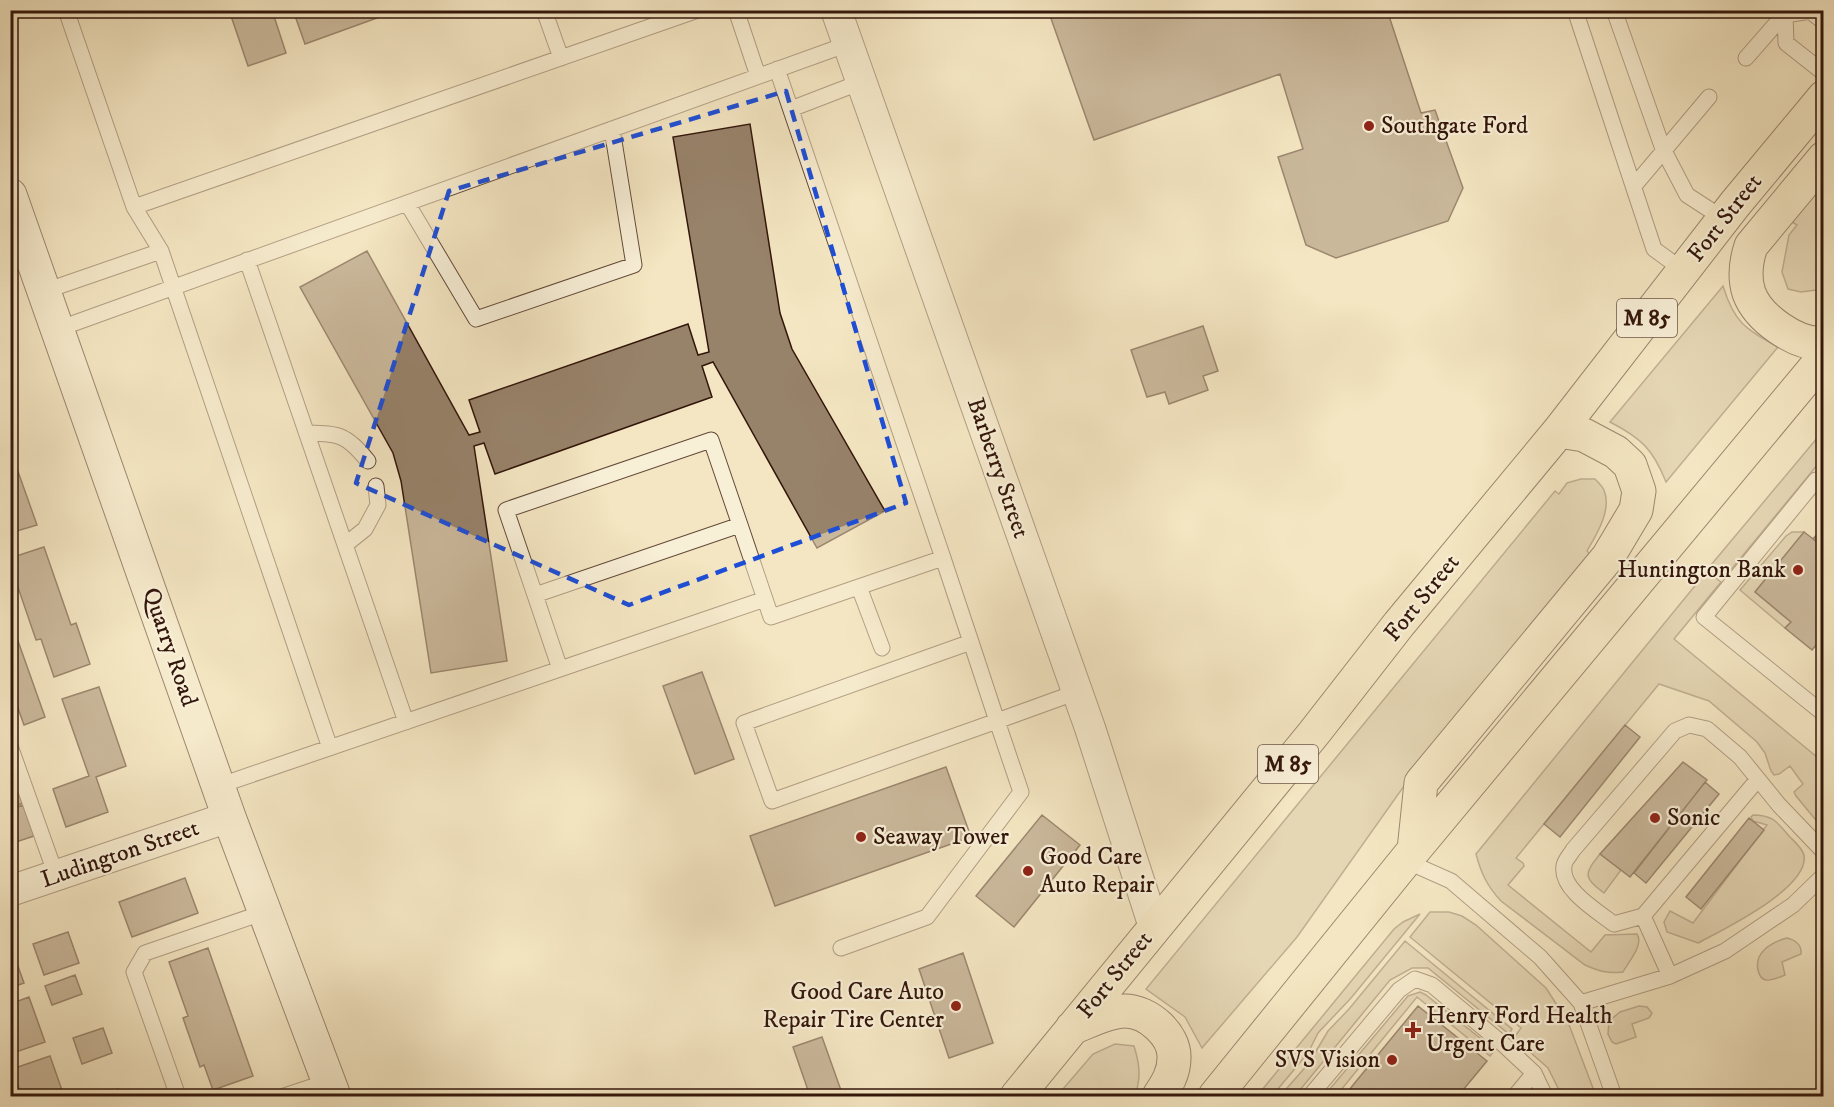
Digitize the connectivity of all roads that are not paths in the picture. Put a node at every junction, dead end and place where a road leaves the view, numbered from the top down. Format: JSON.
{"nodes":[{"id":1,"x":66,"y":10,"type":"edge"},
{"id":2,"x":544,"y":10,"type":"edge"},
{"id":3,"x":698,"y":10,"type":"edge"},
{"id":4,"x":736,"y":10,"type":"edge"},
{"id":5,"x":836,"y":10,"type":"edge"},
{"id":6,"x":1575,"y":10,"type":"edge"},
{"id":7,"x":1614,"y":10,"type":"edge"},
{"id":8,"x":1786,"y":13,"type":"edge"},
{"id":9,"x":1824,"y":22,"type":"edge"},
{"id":10,"x":848,"y":44,"type":"junction"},
{"id":11,"x":561,"y":58,"type":"junction"},
{"id":12,"x":1746,"y":58,"type":"dead end"},
{"id":13,"x":777,"y":69,"type":"junction"},
{"id":14,"x":1824,"y":73,"type":"edge"},
{"id":15,"x":758,"y":76,"type":"junction"},
{"id":16,"x":861,"y":82,"type":"junction"},
{"id":17,"x":1709,"y":97,"type":"dead end"},
{"id":18,"x":1824,"y":97,"type":"edge"},
{"id":19,"x":791,"y":109,"type":"junction"},
{"id":20,"x":612,"y":129,"type":"junction"},
{"id":21,"x":1664,"y":149,"type":"junction"},
{"id":22,"x":1824,"y":158,"type":"edge"},
{"id":23,"x":1634,"y":186,"type":"junction"},
{"id":24,"x":10,"y":195,"type":"edge"},
{"id":25,"x":407,"y":202,"type":"junction"},
{"id":26,"x":134,"y":207,"type":"junction"},
{"id":27,"x":1724,"y":219,"type":"junction"},
{"id":28,"x":161,"y":251,"type":"junction"},
{"id":29,"x":247,"y":260,"type":"junction"},
{"id":30,"x":1684,"y":271,"type":"junction"},
{"id":31,"x":173,"y":287,"type":"junction"},
{"id":32,"x":45,"y":291,"type":"junction"},
{"id":33,"x":58,"y":329,"type":"junction"},
{"id":34,"x":1824,"y":343,"type":"edge"},
{"id":35,"x":1824,"y":357,"type":"edge"},
{"id":36,"x":1559,"y":431,"type":"junction"},
{"id":37,"x":307,"y":433,"type":"junction"},
{"id":38,"x":368,"y":461,"type":"dead end"},
{"id":39,"x":376,"y":486,"type":"dead end"},
{"id":40,"x":1824,"y":487,"type":"edge"},
{"id":41,"x":740,"y":525,"type":"junction"},
{"id":42,"x":345,"y":545,"type":"junction"},
{"id":43,"x":943,"y":558,"type":"junction"},
{"id":44,"x":859,"y":587,"type":"junction"},
{"id":45,"x":535,"y":595,"type":"junction"},
{"id":46,"x":765,"y":599,"type":"junction"},
{"id":47,"x":970,"y":642,"type":"junction"},
{"id":48,"x":882,"y":648,"type":"dead end"},
{"id":49,"x":560,"y":669,"type":"junction"},
{"id":50,"x":1077,"y":693,"type":"junction"},
{"id":51,"x":1824,"y":714,"type":"edge"},
{"id":52,"x":997,"y":721,"type":"junction"},
{"id":53,"x":406,"y":722,"type":"junction"},
{"id":54,"x":10,"y":746,"type":"edge"},
{"id":55,"x":330,"y":748,"type":"junction"},
{"id":56,"x":1758,"y":779,"type":"junction"},
{"id":57,"x":218,"y":786,"type":"junction"},
{"id":58,"x":229,"y":817,"type":"junction"},
{"id":59,"x":1824,"y":852,"type":"edge"},
{"id":60,"x":1410,"y":856,"type":"junction"},
{"id":61,"x":56,"y":875,"type":"junction"},
{"id":62,"x":1824,"y":875,"type":"edge"},
{"id":63,"x":10,"y":891,"type":"edge"},
{"id":64,"x":265,"y":912,"type":"junction"},
{"id":65,"x":1643,"y":916,"type":"junction"},
{"id":66,"x":1154,"y":927,"type":"junction"},
{"id":67,"x":841,"y":948,"type":"dead end"},
{"id":68,"x":1670,"y":976,"type":"junction"},
{"id":69,"x":1581,"y":1003,"type":"junction"},
{"id":70,"x":1071,"y":1029,"type":"junction"},
{"id":71,"x":1534,"y":1073,"type":"junction"},
{"id":72,"x":332,"y":1089,"type":"edge"},
{"id":73,"x":178,"y":1096,"type":"edge"},
{"id":74,"x":284,"y":1096,"type":"edge"},
{"id":75,"x":1017,"y":1096,"type":"edge"},
{"id":76,"x":1159,"y":1096,"type":"edge"},
{"id":77,"x":1215,"y":1096,"type":"edge"},
{"id":78,"x":1310,"y":1096,"type":"edge"},
{"id":79,"x":1515,"y":1096,"type":"edge"},
{"id":80,"x":1545,"y":1096,"type":"edge"},
{"id":81,"x":1614,"y":1096,"type":"edge"}],
"edges":[{"from":1,"to":26,"type":"lane"},
{"from":2,"to":11,"type":"lane"},
{"from":3,"to":11,"type":"lane"},
{"from":4,"to":15,"type":"lane"},
{"from":5,"to":10,"type":"street","name":"Barberry Street"},
{"from":6,"to":23,"type":"lane"},
{"from":7,"to":21,"type":"lane"},
{"from":8,"to":9,"type":"lane"},
{"from":8,"to":12,"type":"lane"},
{"from":8,"to":14,"type":"lane"},
{"from":10,"to":13,"type":"lane"},
{"from":10,"to":16,"type":"street","name":"Barberry Street"},
{"from":11,"to":26,"type":"lane"},
{"from":13,"to":15,"type":"lane"},
{"from":13,"to":19,"type":"lane"},
{"from":15,"to":20,"type":"lane"},
{"from":16,"to":19,"type":"lane"},
{"from":16,"to":50,"type":"street","name":"Barberry Street"},
{"from":17,"to":21,"type":"lane"},
{"from":18,"to":27,"type":"main road","name":"Fort Street","number":"M 85"},
{"from":19,"to":43,"type":"lane"},
{"from":20,"to":25,"type":"lane"},
{"from":20,"to":25,"type":"lane"},
{"from":21,"to":23,"type":"lane"},
{"from":21,"to":27,"type":"lane"},
{"from":22,"to":34,"type":"main road"},
{"from":23,"to":30,"type":"lane"},
{"from":24,"to":32,"type":"street","name":"Quarry Road"},
{"from":25,"to":29,"type":"lane"},
{"from":26,"to":28,"type":"lane"},
{"from":27,"to":30,"type":"main road","name":"Fort Street","number":"M 85"},
{"from":28,"to":31,"type":"lane"},
{"from":28,"to":32,"type":"lane"},
{"from":29,"to":31,"type":"lane"},
{"from":29,"to":37,"type":"lane"},
{"from":30,"to":36,"type":"main road","name":"Fort Street","number":"M 85"},
{"from":31,"to":33,"type":"lane"},
{"from":31,"to":55,"type":"lane"},
{"from":32,"to":33,"type":"street","name":"Quarry Road"},
{"from":33,"to":57,"type":"street","name":"Quarry Road"},
{"from":35,"to":60,"type":"main road"},
{"from":36,"to":60,"type":"main road"},
{"from":36,"to":66,"type":"main road","name":"Fort Street","number":"M 85"},
{"from":37,"to":38,"type":"lane"},
{"from":37,"to":42,"type":"lane"},
{"from":39,"to":42,"type":"lane"},
{"from":40,"to":51,"type":"lane"},
{"from":41,"to":45,"type":"lane"},
{"from":41,"to":45,"type":"lane"},
{"from":41,"to":46,"type":"lane"},
{"from":42,"to":53,"type":"lane"},
{"from":43,"to":44,"type":"lane"},
{"from":43,"to":47,"type":"lane"},
{"from":44,"to":46,"type":"lane"},
{"from":44,"to":48,"type":"lane"},
{"from":45,"to":49,"type":"lane"},
{"from":46,"to":49,"type":"lane"},
{"from":47,"to":52,"type":"lane"},
{"from":47,"to":52,"type":"lane"},
{"from":49,"to":53,"type":"lane"},
{"from":50,"to":52,"type":"lane"},
{"from":50,"to":66,"type":"street","name":"Barberry Street"},
{"from":52,"to":67,"type":"lane"},
{"from":53,"to":55,"type":"lane"},
{"from":54,"to":61,"type":"lane"},
{"from":55,"to":57,"type":"lane"},
{"from":56,"to":59,"type":"lane"},
{"from":56,"to":65,"type":"lane"},
{"from":56,"to":65,"type":"lane"},
{"from":57,"to":58,"type":"street","name":"Quarry Road"},
{"from":58,"to":61,"type":"street","name":"Ludington Street"},
{"from":58,"to":64,"type":"street","name":"Quarry Road"},
{"from":60,"to":69,"type":"lane"},
{"from":60,"to":77,"type":"main road"},
{"from":61,"to":63,"type":"street","name":"Ludington Street"},
{"from":62,"to":68,"type":"lane"},
{"from":64,"to":72,"type":"street","name":"Quarry Road"},
{"from":64,"to":73,"type":"lane"},
{"from":65,"to":68,"type":"lane"},
{"from":66,"to":70,"type":"main road","name":"Fort Street","number":"M 85"},
{"from":68,"to":69,"type":"lane"},
{"from":69,"to":81,"type":"lane"},
{"from":70,"to":75,"type":"main road","name":"Fort Street","number":"M 85"},
{"from":70,"to":76,"type":"main road"},
{"from":71,"to":78,"type":"lane"},
{"from":71,"to":79,"type":"lane"},
{"from":71,"to":80,"type":"lane"},
{"from":72,"to":74,"type":"lane"}]}
